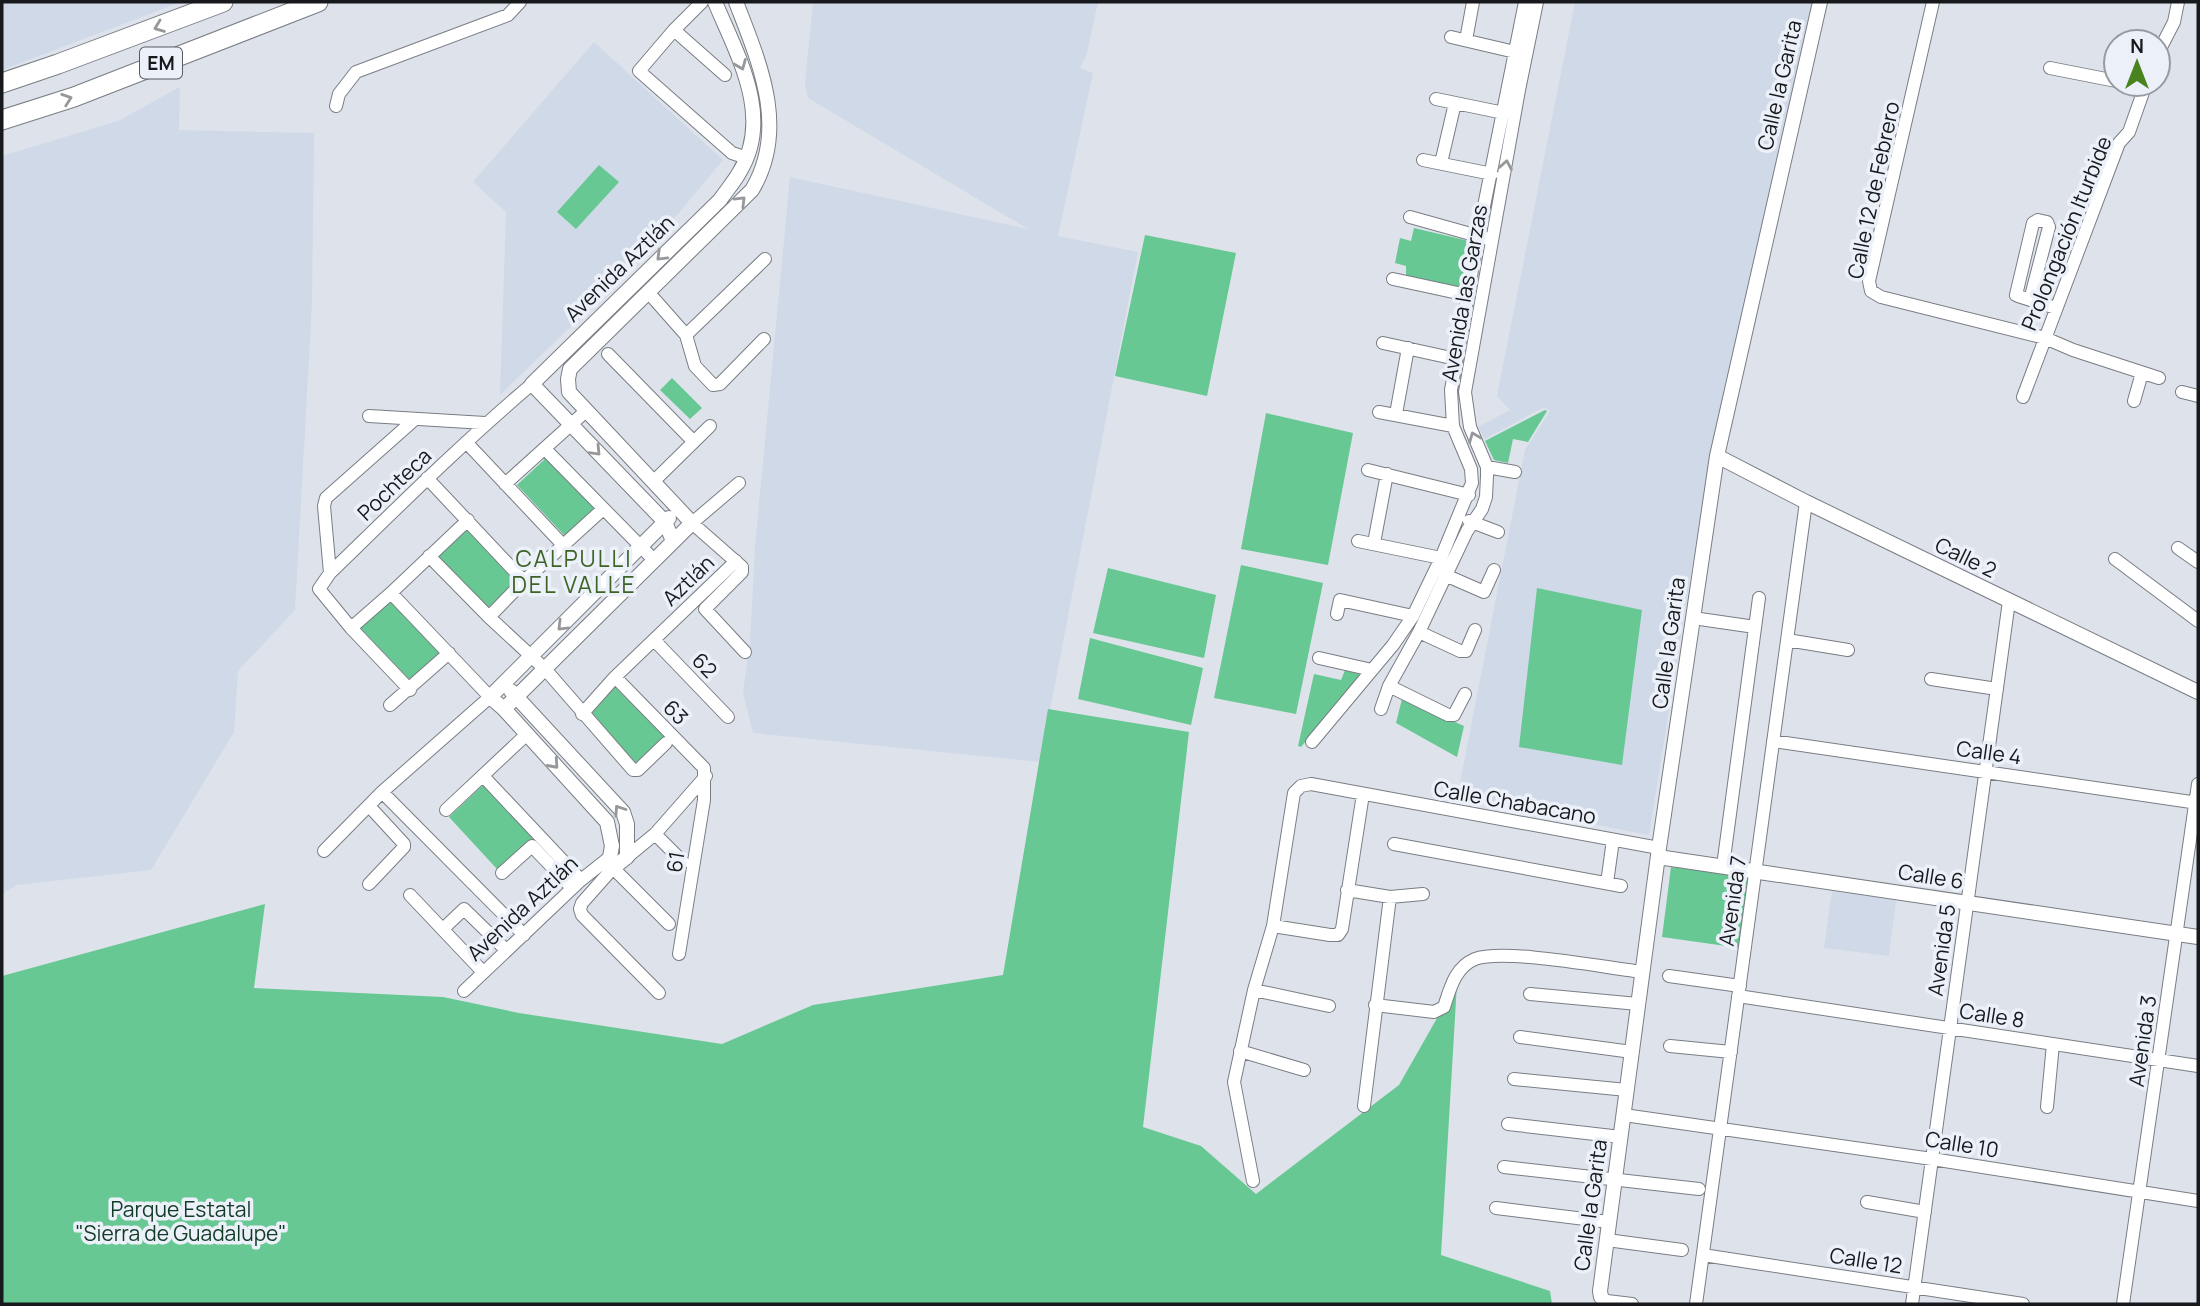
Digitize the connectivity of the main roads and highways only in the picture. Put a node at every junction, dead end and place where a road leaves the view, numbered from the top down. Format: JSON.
{"nodes":[{"id":1,"x":223,"y":2,"type":"edge"},
{"id":2,"x":318,"y":2,"type":"edge"},
{"id":3,"x":2,"y":83,"type":"edge"},
{"id":4,"x":2,"y":120,"type":"edge"}],
"edges":[{"from":1,"to":3,"type":"main road","number":"EM","one_way":true},
{"from":4,"to":2,"type":"main road","number":"EM","one_way":true}]}
